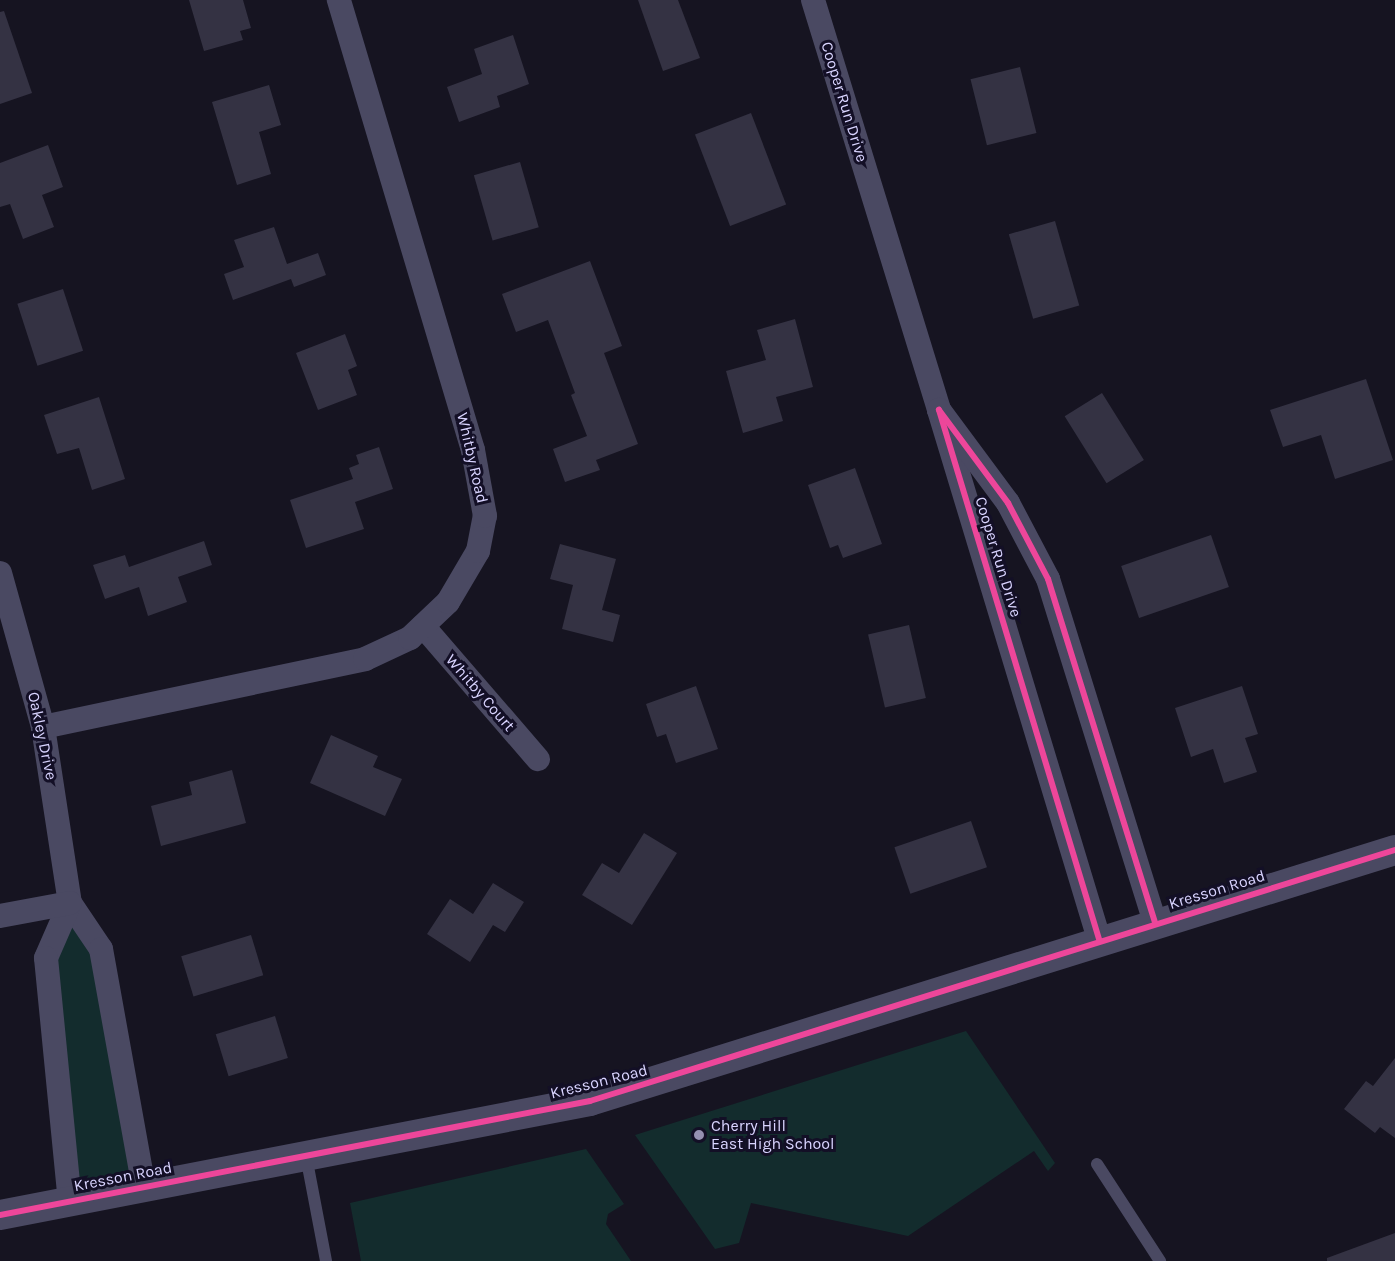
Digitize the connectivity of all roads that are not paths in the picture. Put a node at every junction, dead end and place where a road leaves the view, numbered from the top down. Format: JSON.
{"nodes":[{"id":1,"x":339,"y":0,"type":"edge"},
{"id":2,"x":813,"y":0,"type":"edge"},
{"id":3,"x":939,"y":410,"type":"junction"},
{"id":4,"x":0,"y":573,"type":"edge"},
{"id":5,"x":423,"y":626,"type":"junction"},
{"id":6,"x":43,"y":727,"type":"junction"},
{"id":7,"x":538,"y":759,"type":"dead end"},
{"id":8,"x":1395,"y":850,"type":"edge"},
{"id":9,"x":70,"y":903,"type":"junction"},
{"id":10,"x":0,"y":916,"type":"edge"},
{"id":11,"x":1155,"y":922,"type":"junction"},
{"id":12,"x":1099,"y":939,"type":"junction"},
{"id":13,"x":306,"y":1155,"type":"junction"},
{"id":14,"x":1097,"y":1164,"type":"dead end"},
{"id":15,"x":144,"y":1187,"type":"junction"},
{"id":16,"x":70,"y":1202,"type":"junction"},
{"id":17,"x":0,"y":1215,"type":"edge"},
{"id":18,"x":326,"y":1261,"type":"edge"},
{"id":19,"x":1160,"y":1261,"type":"edge"}],
"edges":[{"from":1,"to":5,"type":"street","name":"Whitby Road"},
{"from":2,"to":3,"type":"street","name":"Cooper Run Drive"},
{"from":3,"to":11,"type":"street","name":"Cooper Run Drive"},
{"from":3,"to":12,"type":"street","name":"Cooper Run Drive"},
{"from":4,"to":6,"type":"street","name":"Oakley Drive"},
{"from":5,"to":6,"type":"street","name":"Whitby Road"},
{"from":5,"to":7,"type":"street","name":"Whitby Court"},
{"from":6,"to":9,"type":"street","name":"Oakley Drive"},
{"from":8,"to":11,"type":"street","name":"Kresson Road"},
{"from":9,"to":10,"type":"street"},
{"from":9,"to":15,"type":"street"},
{"from":9,"to":16,"type":"street"},
{"from":11,"to":12,"type":"street","name":"Kresson Road"},
{"from":12,"to":13,"type":"street","name":"Kresson Road"},
{"from":13,"to":15,"type":"street","name":"Kresson Road"},
{"from":13,"to":18,"type":"lane"},
{"from":14,"to":19,"type":"lane"},
{"from":15,"to":16,"type":"street","name":"Kresson Road"},
{"from":16,"to":17,"type":"street","name":"Kresson Road"}]}
